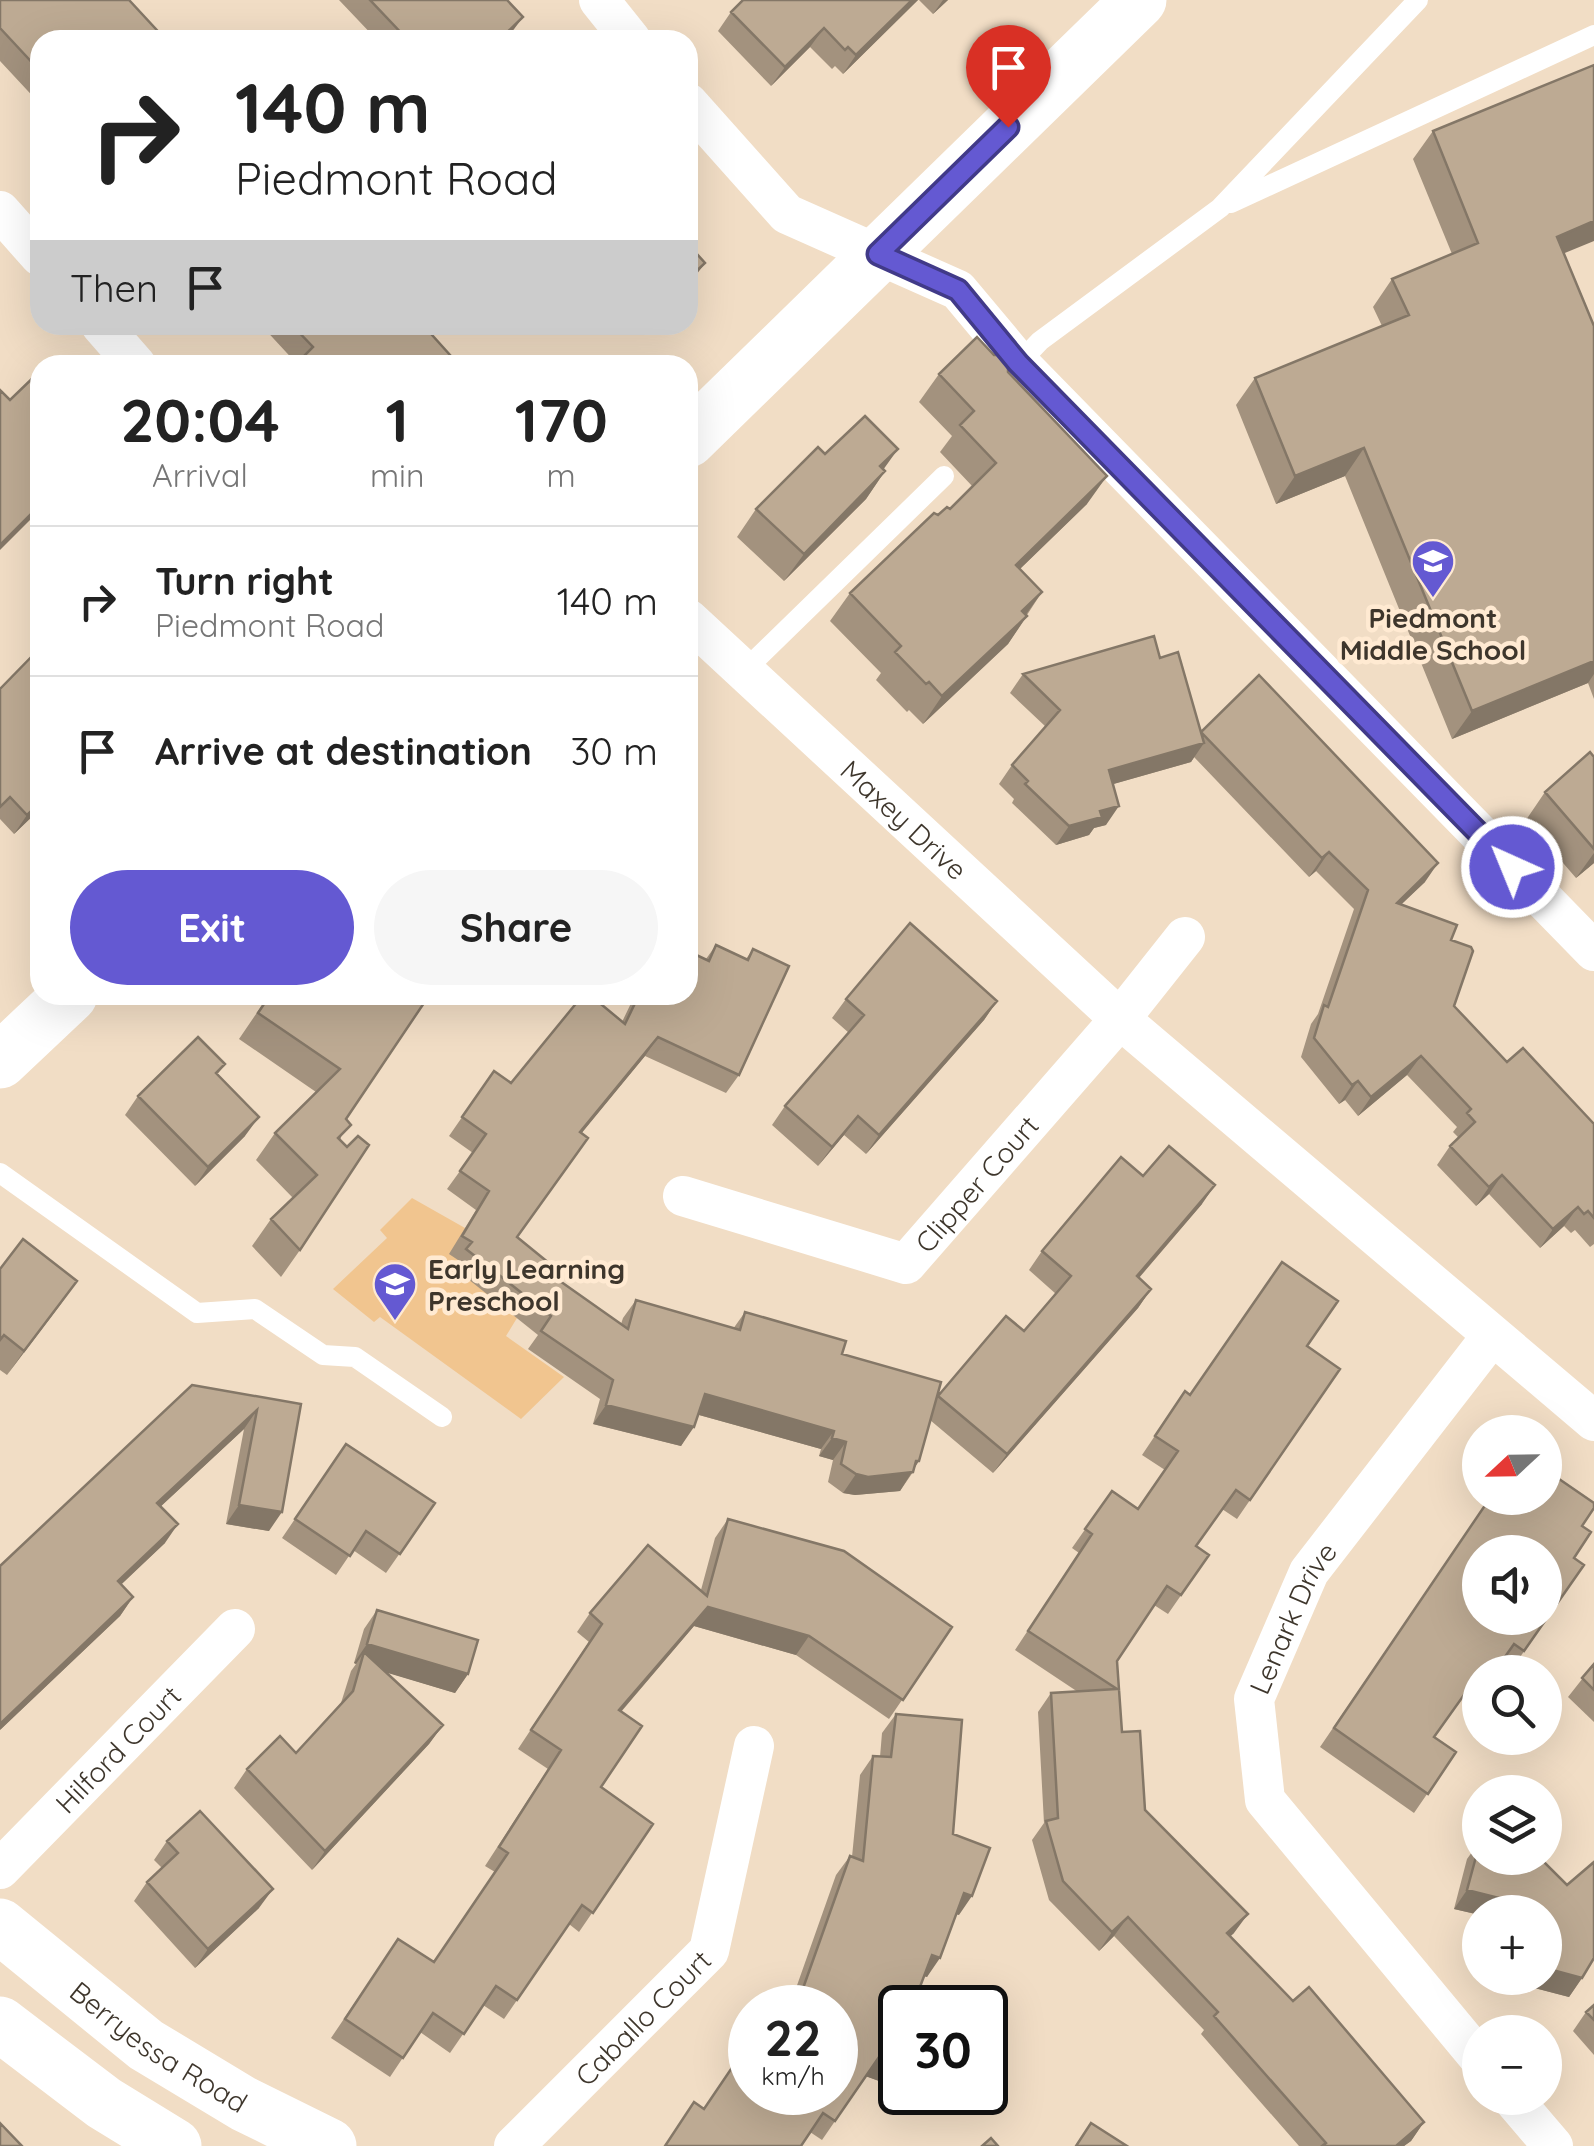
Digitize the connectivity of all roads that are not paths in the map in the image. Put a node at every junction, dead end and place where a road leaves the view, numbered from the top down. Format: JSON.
{"nodes":[{"id":1,"x":599,"y":0,"type":"edge"},
{"id":2,"x":1138,"y":0,"type":"edge"},
{"id":3,"x":1418,"y":0,"type":"edge"},
{"id":4,"x":624,"y":30,"type":"edge"},
{"id":5,"x":1594,"y":35,"type":"edge"},
{"id":6,"x":698,"y":114,"type":"edge"},
{"id":7,"x":1220,"y":208,"type":"junction"},
{"id":8,"x":878,"y":254,"type":"junction"},
{"id":9,"x":110,"y":335,"type":"edge"},
{"id":10,"x":127,"y":355,"type":"edge"},
{"id":11,"x":1018,"y":363,"type":"junction"},
{"id":12,"x":698,"y":430,"type":"edge"},
{"id":13,"x":944,"y":476,"type":"dead end"},
{"id":14,"x":698,"y":628,"type":"edge"},
{"id":15,"x":744,"y":671,"type":"junction"},
{"id":16,"x":1185,"y":937,"type":"dead end"},
{"id":17,"x":1594,"y":952,"type":"edge"},
{"id":18,"x":59,"y":1005,"type":"edge"},
{"id":19,"x":1120,"y":1019,"type":"junction"},
{"id":20,"x":0,"y":1061,"type":"edge"},
{"id":21,"x":0,"y":1173,"type":"edge"},
{"id":22,"x":684,"y":1196,"type":"dead end"},
{"id":23,"x":1492,"y":1337,"type":"junction"},
{"id":24,"x":442,"y":1417,"type":"dead end"},
{"id":25,"x":1594,"y":1420,"type":"edge"},
{"id":26,"x":236,"y":1630,"type":"dead end"},
{"id":27,"x":754,"y":1746,"type":"dead end"},
{"id":28,"x":0,"y":1870,"type":"edge"},
{"id":29,"x":0,"y":1926,"type":"edge"},
{"id":30,"x":0,"y":2024,"type":"edge"},
{"id":31,"x":1462,"y":2036,"type":"edge"},
{"id":32,"x":1527,"y":2115,"type":"edge"},
{"id":33,"x":174,"y":2146,"type":"edge"},
{"id":34,"x":329,"y":2146,"type":"edge"},
{"id":35,"x":514,"y":2146,"type":"edge"},
{"id":36,"x":1553,"y":2146,"type":"edge"}],
"edges":[{"from":1,"to":4,"type":"street"},
{"from":2,"to":8,"type":"main road"},
{"from":3,"to":7,"type":"lane"},
{"from":5,"to":7,"type":"lane"},
{"from":6,"to":8,"type":"street"},
{"from":7,"to":11,"type":"lane"},
{"from":8,"to":11,"type":"street"},
{"from":8,"to":12,"type":"main road"},
{"from":9,"to":10,"type":"street"},
{"from":11,"to":17,"type":"street"},
{"from":13,"to":15,"type":"lane"},
{"from":14,"to":15,"type":"street","name":"Maxey Drive"},
{"from":15,"to":19,"type":"street","name":"Maxey Drive"},
{"from":16,"to":19,"type":"street"},
{"from":18,"to":20,"type":"main road"},
{"from":19,"to":22,"type":"street","name":"Clipper Court"},
{"from":19,"to":23,"type":"street","name":"Maxey Drive"},
{"from":21,"to":24,"type":"lane"},
{"from":23,"to":25,"type":"street","name":"Maxey Drive"},
{"from":23,"to":31,"type":"street","name":"Lenark Drive"},
{"from":26,"to":28,"type":"street","name":"Hilford Court"},
{"from":27,"to":35,"type":"street","name":"Caballo Court"},
{"from":29,"to":34,"type":"main road","name":"Berryessa Road"},
{"from":30,"to":33,"type":"main road"},
{"from":32,"to":36,"type":"street"}]}
